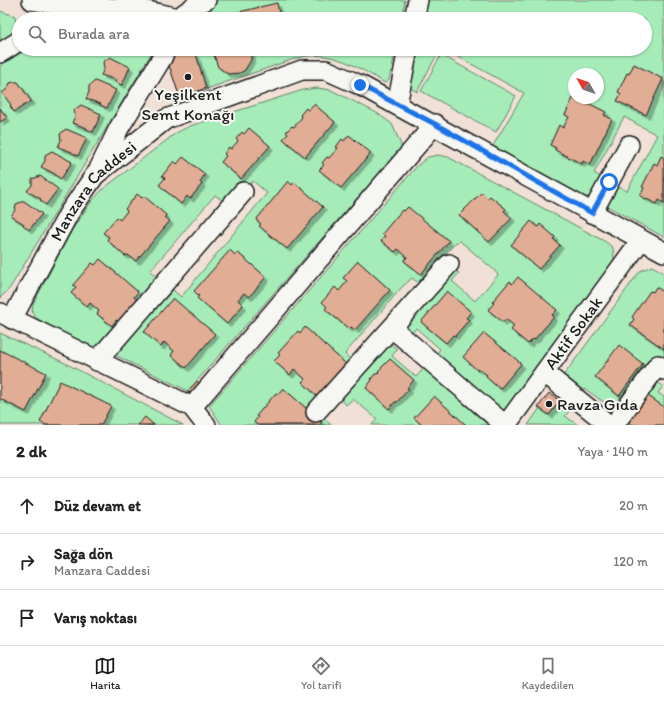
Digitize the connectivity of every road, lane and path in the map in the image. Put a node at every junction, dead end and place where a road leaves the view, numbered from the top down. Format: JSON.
{"nodes":[{"id":1,"x":32,"y":0,"type":"edge"},
{"id":2,"x":206,"y":0,"type":"edge"},
{"id":3,"x":418,"y":0,"type":"edge"},
{"id":4,"x":75,"y":7,"type":"junction"},
{"id":5,"x":67,"y":12,"type":"edge"},
{"id":6,"x":152,"y":12,"type":"edge"},
{"id":7,"x":186,"y":12,"type":"edge"},
{"id":8,"x":415,"y":12,"type":"edge"},
{"id":9,"x":12,"y":45,"type":"edge"},
{"id":10,"x":0,"y":53,"type":"edge"},
{"id":11,"x":163,"y":56,"type":"edge"},
{"id":12,"x":407,"y":56,"type":"edge"},
{"id":13,"x":397,"y":104,"type":"junction"},
{"id":14,"x":435,"y":124,"type":"junction"},
{"id":15,"x":629,"y":145,"type":"dead end"},
{"id":16,"x":95,"y":175,"type":"junction"},
{"id":17,"x":243,"y":192,"type":"dead end"},
{"id":18,"x":592,"y":213,"type":"junction"},
{"id":19,"x":640,"y":240,"type":"junction"},
{"id":20,"x":664,"y":252,"type":"edge"},
{"id":21,"x":449,"y":264,"type":"dead end"},
{"id":22,"x":6,"y":315,"type":"edge"},
{"id":23,"x":392,"y":328,"type":"junction"},
{"id":24,"x":97,"y":360,"type":"junction"},
{"id":25,"x":664,"y":370,"type":"edge"},
{"id":26,"x":545,"y":373,"type":"junction"},
{"id":27,"x":192,"y":407,"type":"junction"},
{"id":28,"x":316,"y":412,"type":"dead end"},
{"id":29,"x":206,"y":425,"type":"edge"},
{"id":30,"x":505,"y":425,"type":"edge"},
{"id":31,"x":609,"y":425,"type":"edge"},
{"id":32,"x":614,"y":425,"type":"edge"}],
"edges":[{"from":1,"to":4,"type":"street"},
{"from":2,"to":7,"type":"street"},
{"from":3,"to":8,"type":"street"},
{"from":4,"to":5,"type":"street"},
{"from":4,"to":6,"type":"street"},
{"from":9,"to":10,"type":"street"},
{"from":11,"to":16,"type":"street"},
{"from":12,"to":13,"type":"street"},
{"from":13,"to":14,"type":"street","name":"Manzara Caddesi"},
{"from":13,"to":16,"type":"street","name":"Manzara Caddesi"},
{"from":14,"to":18,"type":"street","name":"Manzara Caddesi"},
{"from":14,"to":27,"type":"street"},
{"from":15,"to":18,"type":"street"},
{"from":16,"to":22,"type":"street","name":"Manzara Caddesi"},
{"from":17,"to":24,"type":"street"},
{"from":18,"to":19,"type":"street","name":"Manzara Caddesi"},
{"from":19,"to":20,"type":"street","name":"Manzara Caddesi"},
{"from":19,"to":26,"type":"street","name":"Aktif Sokak"},
{"from":21,"to":23,"type":"street"},
{"from":22,"to":24,"type":"street"},
{"from":23,"to":28,"type":"street"},
{"from":23,"to":30,"type":"street"},
{"from":24,"to":27,"type":"street"},
{"from":25,"to":32,"type":"street"},
{"from":26,"to":30,"type":"street","name":"Aktif Sokak"},
{"from":26,"to":31,"type":"street"},
{"from":27,"to":29,"type":"street"}]}
